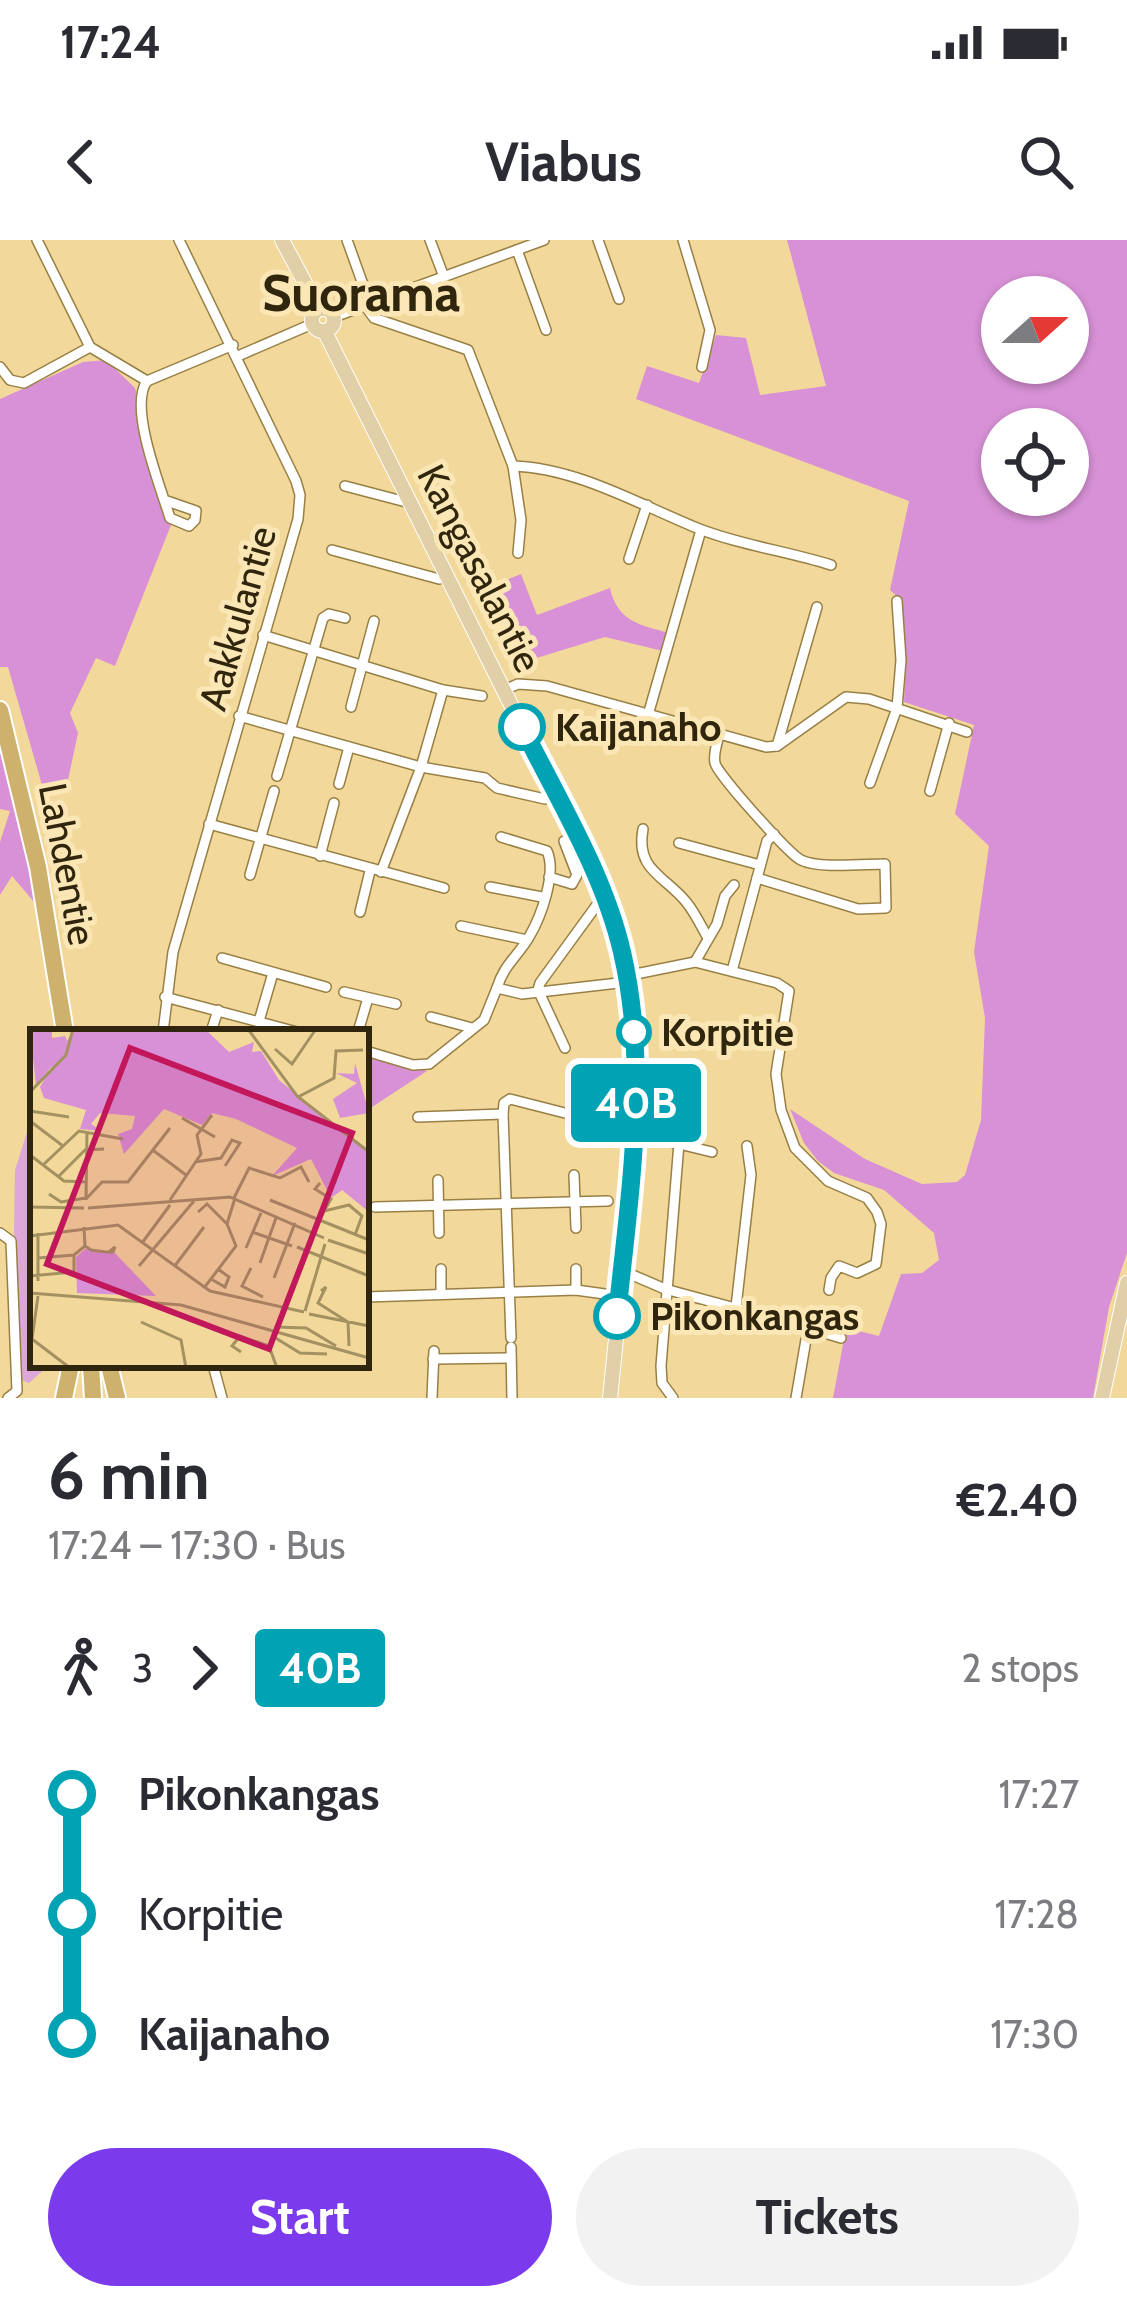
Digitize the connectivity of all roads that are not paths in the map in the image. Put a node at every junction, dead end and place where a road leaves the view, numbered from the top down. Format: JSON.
{"nodes":[{"id":1,"x":38,"y":240,"type":"edge"},
{"id":2,"x":179,"y":240,"type":"edge"},
{"id":3,"x":282,"y":240,"type":"edge"},
{"id":4,"x":347,"y":240,"type":"edge"},
{"id":5,"x":430,"y":240,"type":"edge"},
{"id":6,"x":544,"y":240,"type":"edge"},
{"id":7,"x":598,"y":240,"type":"edge"},
{"id":8,"x":683,"y":240,"type":"edge"},
{"id":9,"x":517,"y":250,"type":"junction"},
{"id":10,"x":444,"y":277,"type":"junction"},
{"id":11,"x":619,"y":299,"type":"dead end"},
{"id":12,"x":368,"y":305,"type":"junction"},
{"id":13,"x":327,"y":313,"type":"junction"},
{"id":14,"x":318,"y":328,"type":"junction"},
{"id":15,"x":546,"y":329,"type":"dead end"},
{"id":16,"x":90,"y":347,"type":"junction"},
{"id":17,"x":236,"y":351,"type":"junction"},
{"id":18,"x":702,"y":367,"type":"dead end"},
{"id":19,"x":0,"y":368,"type":"edge"},
{"id":20,"x":147,"y":381,"type":"junction"},
{"id":21,"x":513,"y":466,"type":"junction"},
{"id":22,"x":345,"y":486,"type":"dead end"},
{"id":23,"x":164,"y":500,"type":"dead end"},
{"id":24,"x":411,"y":503,"type":"junction"},
{"id":25,"x":647,"y":505,"type":"junction"},
{"id":26,"x":701,"y":530,"type":"junction"},
{"id":27,"x":332,"y":550,"type":"dead end"},
{"id":28,"x":518,"y":553,"type":"dead end"},
{"id":29,"x":629,"y":560,"type":"dead end"},
{"id":30,"x":831,"y":565,"type":"dead end"},
{"id":31,"x":448,"y":577,"type":"junction"},
{"id":32,"x":897,"y":601,"type":"dead end"},
{"id":33,"x":817,"y":607,"type":"dead end"},
{"id":34,"x":345,"y":618,"type":"dead end"},
{"id":35,"x":374,"y":621,"type":"dead end"},
{"id":36,"x":263,"y":635,"type":"junction"},
{"id":37,"x":313,"y":650,"type":"junction"},
{"id":38,"x":362,"y":664,"type":"junction"},
{"id":39,"x":443,"y":690,"type":"junction"},
{"id":40,"x":504,"y":690,"type":"junction"},
{"id":41,"x":482,"y":696,"type":"dead end"},
{"id":42,"x":351,"y":707,"type":"dead end"},
{"id":43,"x":897,"y":708,"type":"junction"},
{"id":44,"x":0,"y":710,"type":"edge"},
{"id":45,"x":648,"y":715,"type":"junction"},
{"id":46,"x":239,"y":716,"type":"junction"},
{"id":47,"x":949,"y":722,"type":"junction"},
{"id":48,"x":289,"y":731,"type":"junction"},
{"id":49,"x":967,"y":732,"type":"dead end"},
{"id":50,"x":719,"y":735,"type":"junction"},
{"id":51,"x":777,"y":746,"type":"junction"},
{"id":52,"x":349,"y":748,"type":"junction"},
{"id":53,"x":421,"y":767,"type":"junction"},
{"id":54,"x":277,"y":776,"type":"dead end"},
{"id":55,"x":870,"y":783,"type":"dead end"},
{"id":56,"x":340,"y":784,"type":"dead end"},
{"id":57,"x":274,"y":791,"type":"dead end"},
{"id":58,"x":930,"y":791,"type":"dead end"},
{"id":59,"x":545,"y":799,"type":"dead end"},
{"id":60,"x":334,"y":802,"type":"dead end"},
{"id":61,"x":209,"y":824,"type":"junction"},
{"id":62,"x":643,"y":829,"type":"dead end"},
{"id":63,"x":774,"y":834,"type":"junction"},
{"id":64,"x":501,"y":837,"type":"dead end"},
{"id":65,"x":259,"y":839,"type":"junction"},
{"id":66,"x":564,"y":841,"type":"dead end"},
{"id":67,"x":679,"y":843,"type":"dead end"},
{"id":68,"x":320,"y":856,"type":"junction"},
{"id":69,"x":760,"y":866,"type":"junction"},
{"id":70,"x":376,"y":871,"type":"junction"},
{"id":71,"x":250,"y":875,"type":"dead end"},
{"id":72,"x":549,"y":878,"type":"junction"},
{"id":73,"x":757,"y":878,"type":"junction"},
{"id":74,"x":734,"y":886,"type":"dead end"},
{"id":75,"x":490,"y":887,"type":"dead end"},
{"id":76,"x":444,"y":888,"type":"dead end"},
{"id":77,"x":542,"y":897,"type":"junction"},
{"id":78,"x":599,"y":902,"type":"dead end"},
{"id":79,"x":360,"y":912,"type":"dead end"},
{"id":80,"x":461,"y":926,"type":"dead end"},
{"id":81,"x":708,"y":938,"type":"junction"},
{"id":82,"x":527,"y":940,"type":"junction"},
{"id":83,"x":222,"y":958,"type":"dead end"},
{"id":84,"x":695,"y":962,"type":"junction"},
{"id":85,"x":732,"y":971,"type":"junction"},
{"id":86,"x":273,"y":973,"type":"junction"},
{"id":87,"x":626,"y":979,"type":"junction"},
{"id":88,"x":326,"y":987,"type":"dead end"},
{"id":89,"x":497,"y":988,"type":"junction"},
{"id":90,"x":538,"y":990,"type":"junction"},
{"id":91,"x":344,"y":992,"type":"dead end"},
{"id":92,"x":165,"y":997,"type":"junction"},
{"id":93,"x":368,"y":998,"type":"junction"},
{"id":94,"x":396,"y":1004,"type":"dead end"},
{"id":95,"x":218,"y":1010,"type":"junction"},
{"id":96,"x":431,"y":1017,"type":"dead end"},
{"id":97,"x":259,"y":1021,"type":"junction"},
{"id":98,"x":472,"y":1028,"type":"junction"},
{"id":99,"x":65,"y":1029,"type":"edge"},
{"id":100,"x":163,"y":1029,"type":"edge"},
{"id":101,"x":212,"y":1029,"type":"edge"},
{"id":102,"x":276,"y":1029,"type":"edge"},
{"id":103,"x":359,"y":1029,"type":"edge"},
{"id":104,"x":565,"y":1048,"type":"dead end"},
{"id":105,"x":369,"y":1052,"type":"edge"},
{"id":106,"x":503,"y":1114,"type":"junction"},
{"id":107,"x":418,"y":1117,"type":"dead end"},
{"id":108,"x":604,"y":1123,"type":"dead end"},
{"id":109,"x":634,"y":1133,"type":"junction"},
{"id":110,"x":680,"y":1143,"type":"junction"},
{"id":111,"x":747,"y":1146,"type":"dead end"},
{"id":112,"x":712,"y":1152,"type":"dead end"},
{"id":113,"x":574,"y":1175,"type":"dead end"},
{"id":114,"x":438,"y":1180,"type":"dead end"},
{"id":115,"x":608,"y":1201,"type":"dead end"},
{"id":116,"x":575,"y":1203,"type":"junction"},
{"id":117,"x":506,"y":1204,"type":"junction"},
{"id":118,"x":439,"y":1205,"type":"junction"},
{"id":119,"x":375,"y":1207,"type":"dead end"},
{"id":120,"x":576,"y":1228,"type":"dead end"},
{"id":121,"x":0,"y":1233,"type":"edge"},
{"id":122,"x":440,"y":1233,"type":"dead end"},
{"id":123,"x":441,"y":1269,"type":"dead end"},
{"id":124,"x":576,"y":1269,"type":"dead end"},
{"id":125,"x":622,"y":1271,"type":"junction"},
{"id":126,"x":665,"y":1289,"type":"junction"},
{"id":127,"x":576,"y":1290,"type":"junction"},
{"id":128,"x":829,"y":1290,"type":"dead end"},
{"id":129,"x":1126,"y":1291,"type":"edge"},
{"id":130,"x":509,"y":1293,"type":"junction"},
{"id":131,"x":441,"y":1294,"type":"junction"},
{"id":132,"x":619,"y":1296,"type":"junction"},
{"id":133,"x":369,"y":1297,"type":"edge"},
{"id":134,"x":736,"y":1307,"type":"junction"},
{"id":135,"x":826,"y":1313,"type":"dead end"},
{"id":136,"x":808,"y":1328,"type":"junction"},
{"id":137,"x":824,"y":1331,"type":"junction"},
{"id":138,"x":841,"y":1338,"type":"dead end"},
{"id":139,"x":511,"y":1348,"type":"junction"},
{"id":140,"x":69,"y":1368,"type":"edge"},
{"id":141,"x":92,"y":1368,"type":"edge"},
{"id":142,"x":110,"y":1368,"type":"edge"},
{"id":143,"x":214,"y":1368,"type":"edge"},
{"id":144,"x":8,"y":1398,"type":"edge"},
{"id":145,"x":64,"y":1398,"type":"edge"},
{"id":146,"x":93,"y":1398,"type":"edge"},
{"id":147,"x":118,"y":1398,"type":"edge"},
{"id":148,"x":222,"y":1398,"type":"edge"},
{"id":149,"x":432,"y":1398,"type":"edge"},
{"id":150,"x":512,"y":1398,"type":"edge"},
{"id":151,"x":610,"y":1398,"type":"edge"},
{"id":152,"x":673,"y":1398,"type":"edge"},
{"id":153,"x":686,"y":1398,"type":"edge"},
{"id":154,"x":796,"y":1398,"type":"edge"},
{"id":155,"x":1102,"y":1398,"type":"edge"}],
"edges":[{"from":1,"to":16,"type":"street"},
{"from":2,"to":17,"type":"street","name":"Aakkulantie"},
{"from":3,"to":13,"type":"main road"},
{"from":4,"to":12,"type":"street"},
{"from":5,"to":10,"type":"street"},
{"from":6,"to":9,"type":"street"},
{"from":7,"to":11,"type":"street"},
{"from":8,"to":18,"type":"street"},
{"from":9,"to":10,"type":"street"},
{"from":9,"to":15,"type":"street"},
{"from":10,"to":12,"type":"street"},
{"from":12,"to":13,"type":"street"},
{"from":12,"to":21,"type":"street"},
{"from":13,"to":14,"type":"main road"},
{"from":14,"to":17,"type":"street"},
{"from":14,"to":24,"type":"main road","name":"Kangasalantie"},
{"from":16,"to":19,"type":"street"},
{"from":16,"to":20,"type":"street"},
{"from":17,"to":20,"type":"street"},
{"from":17,"to":36,"type":"street","name":"Aakkulantie"},
{"from":20,"to":23,"type":"street"},
{"from":21,"to":25,"type":"street"},
{"from":21,"to":28,"type":"street"},
{"from":22,"to":24,"type":"street"},
{"from":24,"to":31,"type":"main road","name":"Kangasalantie"},
{"from":25,"to":26,"type":"street"},
{"from":25,"to":29,"type":"street"},
{"from":26,"to":30,"type":"street"},
{"from":26,"to":45,"type":"street"},
{"from":27,"to":31,"type":"street"},
{"from":31,"to":40,"type":"main road","name":"Kangasalantie"},
{"from":32,"to":43,"type":"street"},
{"from":33,"to":51,"type":"street"},
{"from":34,"to":37,"type":"street"},
{"from":35,"to":38,"type":"street"},
{"from":36,"to":37,"type":"street"},
{"from":36,"to":46,"type":"street","name":"Aakkulantie"},
{"from":37,"to":38,"type":"street"},
{"from":37,"to":48,"type":"street"},
{"from":38,"to":39,"type":"street"},
{"from":38,"to":42,"type":"street"},
{"from":39,"to":41,"type":"street"},
{"from":39,"to":53,"type":"street"},
{"from":40,"to":45,"type":"street"},
{"from":40,"to":87,"type":"main road","name":"Kangasalantie"},
{"from":43,"to":47,"type":"street"},
{"from":43,"to":51,"type":"street"},
{"from":43,"to":55,"type":"street"},
{"from":44,"to":99,"type":"highway","name":"Lahdentie"},
{"from":45,"to":50,"type":"street"},
{"from":46,"to":48,"type":"street"},
{"from":46,"to":61,"type":"street","name":"Aakkulantie"},
{"from":47,"to":49,"type":"street"},
{"from":47,"to":58,"type":"street"},
{"from":48,"to":52,"type":"street"},
{"from":48,"to":54,"type":"street"},
{"from":50,"to":51,"type":"street"},
{"from":50,"to":63,"type":"street"},
{"from":52,"to":53,"type":"street"},
{"from":52,"to":56,"type":"street"},
{"from":53,"to":59,"type":"street"},
{"from":53,"to":70,"type":"street"},
{"from":57,"to":65,"type":"street"},
{"from":60,"to":68,"type":"street"},
{"from":61,"to":65,"type":"street"},
{"from":61,"to":92,"type":"street","name":"Aakkulantie"},
{"from":62,"to":81,"type":"street"},
{"from":63,"to":69,"type":"street"},
{"from":63,"to":73,"type":"street"},
{"from":64,"to":72,"type":"street"},
{"from":65,"to":68,"type":"street"},
{"from":65,"to":71,"type":"street"},
{"from":66,"to":72,"type":"street"},
{"from":67,"to":69,"type":"street"},
{"from":68,"to":70,"type":"street"},
{"from":69,"to":73,"type":"street"},
{"from":70,"to":76,"type":"street"},
{"from":70,"to":79,"type":"street"},
{"from":72,"to":77,"type":"street"},
{"from":73,"to":85,"type":"street"},
{"from":74,"to":81,"type":"street"},
{"from":75,"to":77,"type":"street"},
{"from":77,"to":82,"type":"street"},
{"from":78,"to":90,"type":"street"},
{"from":80,"to":82,"type":"street"},
{"from":81,"to":84,"type":"street"},
{"from":82,"to":89,"type":"street"},
{"from":83,"to":86,"type":"street"},
{"from":84,"to":85,"type":"street"},
{"from":84,"to":87,"type":"street"},
{"from":85,"to":128,"type":"street"},
{"from":86,"to":88,"type":"street"},
{"from":86,"to":97,"type":"street"},
{"from":87,"to":90,"type":"street"},
{"from":87,"to":109,"type":"main road","name":"Kangasalantie"},
{"from":89,"to":90,"type":"street"},
{"from":89,"to":98,"type":"street"},
{"from":90,"to":104,"type":"street"},
{"from":91,"to":93,"type":"street"},
{"from":92,"to":95,"type":"street"},
{"from":92,"to":100,"type":"street","name":"Aakkulantie"},
{"from":93,"to":94,"type":"street"},
{"from":93,"to":103,"type":"street"},
{"from":95,"to":97,"type":"street"},
{"from":95,"to":101,"type":"street"},
{"from":96,"to":98,"type":"street"},
{"from":97,"to":102,"type":"street"},
{"from":98,"to":105,"type":"street"},
{"from":106,"to":107,"type":"street"},
{"from":106,"to":108,"type":"street"},
{"from":106,"to":117,"type":"street"},
{"from":109,"to":110,"type":"street"},
{"from":109,"to":125,"type":"main road","name":"Kangasalantie"},
{"from":110,"to":112,"type":"street"},
{"from":110,"to":126,"type":"street"},
{"from":111,"to":134,"type":"street"},
{"from":113,"to":116,"type":"street"},
{"from":114,"to":118,"type":"street"},
{"from":115,"to":116,"type":"street"},
{"from":116,"to":117,"type":"street"},
{"from":116,"to":120,"type":"street"},
{"from":117,"to":118,"type":"street"},
{"from":117,"to":130,"type":"street"},
{"from":118,"to":119,"type":"street"},
{"from":118,"to":122,"type":"street"},
{"from":121,"to":144,"type":"street"},
{"from":123,"to":131,"type":"street"},
{"from":124,"to":127,"type":"street"},
{"from":125,"to":126,"type":"street"},
{"from":125,"to":132,"type":"main road","name":"Kangasalantie"},
{"from":126,"to":134,"type":"street"},
{"from":126,"to":152,"type":"street"},
{"from":127,"to":130,"type":"street"},
{"from":127,"to":132,"type":"street"},
{"from":129,"to":155,"type":"main road"},
{"from":130,"to":131,"type":"street"},
{"from":130,"to":139,"type":"street"},
{"from":131,"to":133,"type":"street"},
{"from":132,"to":151,"type":"main road","name":"Kangasalantie"},
{"from":134,"to":136,"type":"street"},
{"from":135,"to":137,"type":"street"},
{"from":136,"to":137,"type":"street"},
{"from":136,"to":154,"type":"street"},
{"from":137,"to":138,"type":"street"},
{"from":139,"to":149,"type":"street"},
{"from":139,"to":150,"type":"street"},
{"from":140,"to":145,"type":"highway"},
{"from":141,"to":146,"type":"highway"},
{"from":142,"to":147,"type":"highway"},
{"from":143,"to":148,"type":"street"},
{"from":152,"to":153,"type":"street"}]}
